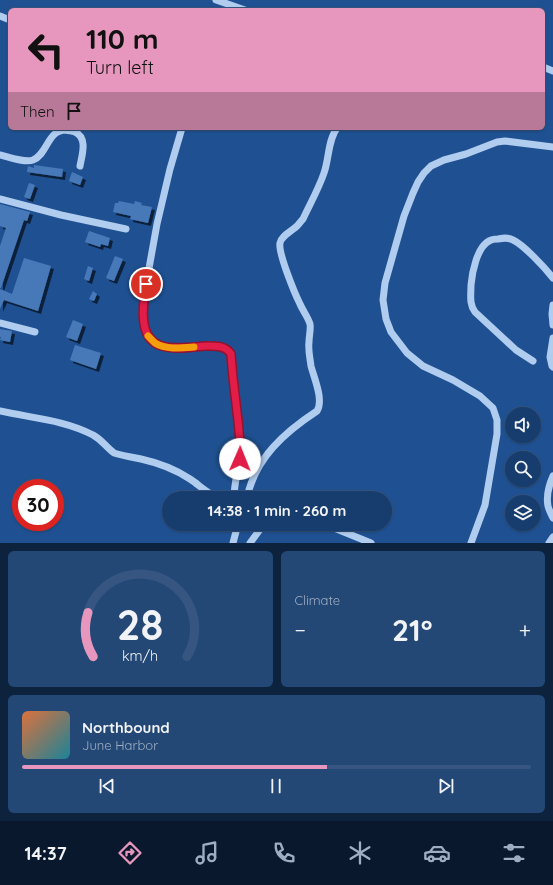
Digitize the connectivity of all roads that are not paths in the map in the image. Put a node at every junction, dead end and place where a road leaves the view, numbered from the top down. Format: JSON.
{"nodes":[{"id":1,"x":216,"y":0,"type":"edge"},
{"id":2,"x":239,"y":8,"type":"edge"},
{"id":3,"x":181,"y":130,"type":"edge"},
{"id":4,"x":335,"y":130,"type":"edge"},
{"id":5,"x":553,"y":147,"type":"edge"},
{"id":6,"x":0,"y":155,"type":"edge"},
{"id":7,"x":80,"y":166,"type":"dead end"},
{"id":8,"x":0,"y":200,"type":"edge"},
{"id":9,"x":126,"y":229,"type":"dead end"},
{"id":10,"x":553,"y":278,"type":"edge"},
{"id":11,"x":553,"y":305,"type":"edge"},
{"id":12,"x":0,"y":323,"type":"edge"},
{"id":13,"x":553,"y":325,"type":"edge"},
{"id":14,"x":35,"y":332,"type":"dead end"},
{"id":15,"x":553,"y":338,"type":"edge"},
{"id":16,"x":533,"y":361,"type":"dead end"},
{"id":17,"x":553,"y":367,"type":"edge"},
{"id":18,"x":0,"y":411,"type":"edge"},
{"id":19,"x":553,"y":476,"type":"edge"},
{"id":20,"x":207,"y":491,"type":"edge"},
{"id":21,"x":234,"y":491,"type":"edge"},
{"id":22,"x":250,"y":491,"type":"edge"},
{"id":23,"x":553,"y":518,"type":"edge"},
{"id":24,"x":236,"y":531,"type":"edge"},
{"id":25,"x":259,"y":531,"type":"edge"},
{"id":26,"x":341,"y":531,"type":"edge"},
{"id":27,"x":553,"y":538,"type":"edge"},
{"id":28,"x":233,"y":543,"type":"edge"},
{"id":29,"x":250,"y":543,"type":"edge"},
{"id":30,"x":370,"y":543,"type":"edge"},
{"id":31,"x":470,"y":543,"type":"edge"},
{"id":32,"x":549,"y":543,"type":"edge"}],
"edges":[{"from":1,"to":2,"type":"street"},
{"from":3,"to":21,"type":"street"},
{"from":4,"to":22,"type":"street"},
{"from":5,"to":31,"type":"street"},
{"from":6,"to":7,"type":"street"},
{"from":8,"to":9,"type":"street"},
{"from":10,"to":16,"type":"street"},
{"from":11,"to":13,"type":"street"},
{"from":12,"to":14,"type":"street"},
{"from":15,"to":17,"type":"street"},
{"from":18,"to":20,"type":"street"},
{"from":19,"to":23,"type":"street"},
{"from":24,"to":28,"type":"street"},
{"from":25,"to":29,"type":"street"},
{"from":26,"to":30,"type":"street"},
{"from":27,"to":32,"type":"street"}]}
